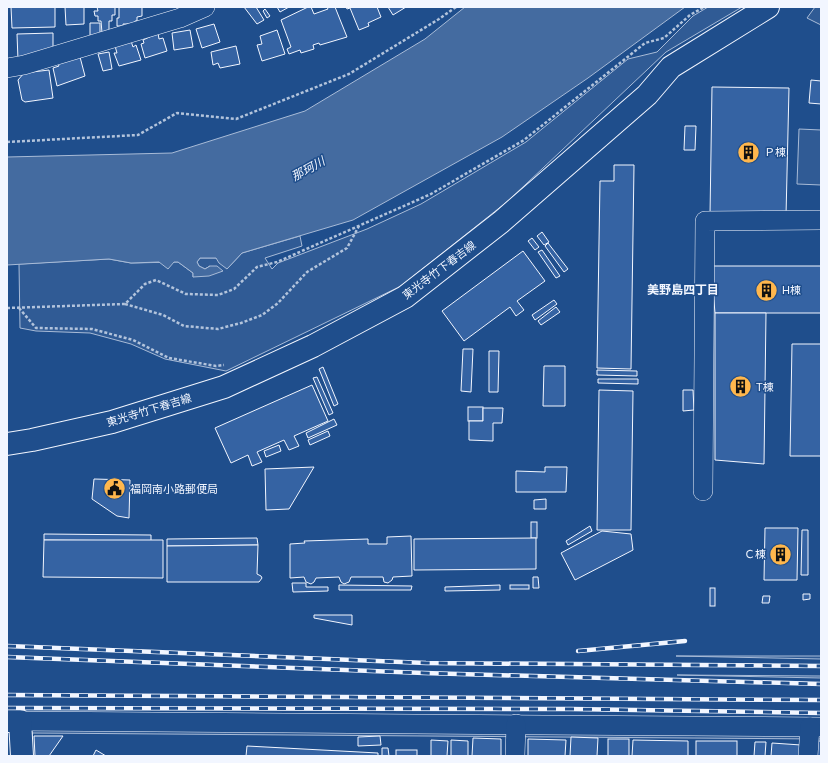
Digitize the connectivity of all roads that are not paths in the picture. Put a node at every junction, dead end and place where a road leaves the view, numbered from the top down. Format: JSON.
{"nodes":[{"id":1,"x":205,"y":7,"type":"edge"},
{"id":2,"x":768,"y":7,"type":"edge"},
{"id":3,"x":180,"y":12,"type":"edge"},
{"id":4,"x":7,"y":68,"type":"edge"},
{"id":5,"x":821,"y":220,"type":"edge"},
{"id":6,"x":7,"y":444,"type":"edge"},
{"id":7,"x":703,"y":491,"type":"dead end"},
{"id":8,"x":14,"y":721,"type":"edge"},
{"id":9,"x":516,"y":724,"type":"junction"},
{"id":10,"x":815,"y":727,"type":"edge"},
{"id":11,"x":22,"y":756,"type":"edge"},
{"id":12,"x":515,"y":756,"type":"edge"},
{"id":13,"x":808,"y":756,"type":"edge"}],
"edges":[{"from":1,"to":3,"type":"street"},
{"from":2,"to":6,"type":"main road","name":"東光寺竹下春吉線"},
{"from":3,"to":4,"type":"street"},
{"from":5,"to":7,"type":"street"},
{"from":8,"to":9,"type":"street"},
{"from":8,"to":11,"type":"main road"},
{"from":9,"to":10,"type":"street"},
{"from":9,"to":12,"type":"street"},
{"from":10,"to":13,"type":"street"}]}
